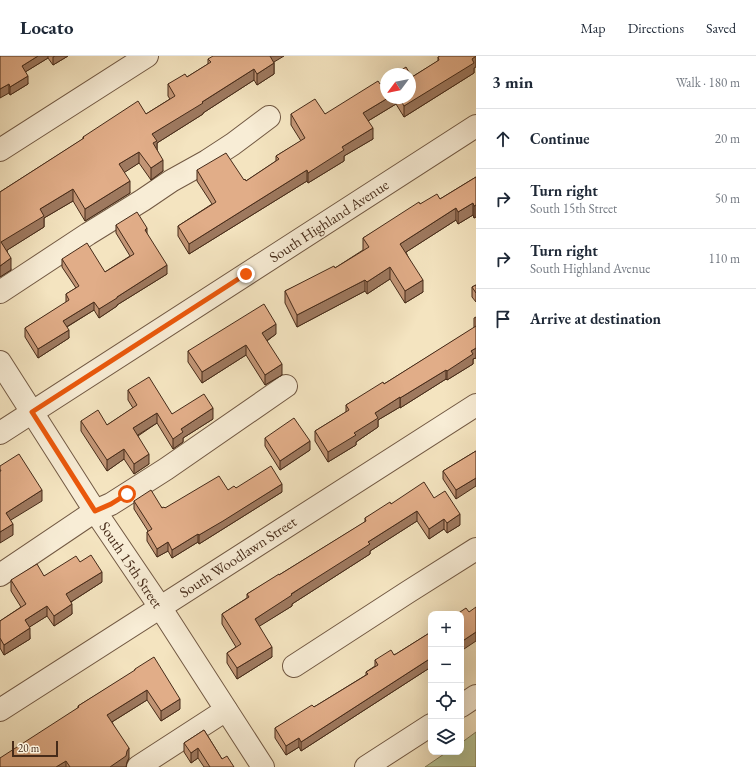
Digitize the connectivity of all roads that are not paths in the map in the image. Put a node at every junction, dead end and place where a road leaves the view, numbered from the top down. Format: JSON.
{"nodes":[{"id":1,"x":147,"y":56,"type":"edge"},
{"id":2,"x":269,"y":117,"type":"dead end"},
{"id":3,"x":476,"y":126,"type":"edge"},
{"id":4,"x":0,"y":150,"type":"edge"},
{"id":5,"x":0,"y":292,"type":"edge"},
{"id":6,"x":0,"y":362,"type":"edge"},
{"id":7,"x":286,"y":386,"type":"dead end"},
{"id":8,"x":476,"y":405,"type":"edge"},
{"id":9,"x":32,"y":412,"type":"junction"},
{"id":10,"x":0,"y":433,"type":"edge"},
{"id":11,"x":95,"y":511,"type":"junction"},
{"id":12,"x":476,"y":549,"type":"edge"},
{"id":13,"x":0,"y":575,"type":"edge"},
{"id":14,"x":160,"y":608,"type":"junction"},
{"id":15,"x":294,"y":666,"type":"dead end"},
{"id":16,"x":476,"y":696,"type":"edge"},
{"id":17,"x":464,"y":704,"type":"edge"},
{"id":18,"x":0,"y":710,"type":"edge"},
{"id":19,"x":226,"y":710,"type":"junction"},
{"id":20,"x":428,"y":727,"type":"edge"},
{"id":21,"x":138,"y":767,"type":"edge"},
{"id":22,"x":263,"y":767,"type":"edge"},
{"id":23,"x":366,"y":767,"type":"edge"}],
"edges":[{"from":1,"to":4,"type":"street"},
{"from":2,"to":5,"type":"street"},
{"from":3,"to":9,"type":"street","name":"South Highland Avenue"},
{"from":6,"to":9,"type":"street","name":"South 15th Street"},
{"from":7,"to":11,"type":"street"},
{"from":8,"to":14,"type":"street","name":"South Woodlawn Street"},
{"from":9,"to":10,"type":"street","name":"South Highland Avenue"},
{"from":9,"to":11,"type":"street","name":"South 15th Street"},
{"from":11,"to":13,"type":"street"},
{"from":11,"to":14,"type":"street","name":"South 15th Street"},
{"from":12,"to":15,"type":"street"},
{"from":14,"to":18,"type":"street","name":"South Woodlawn Street"},
{"from":14,"to":19,"type":"street","name":"South 15th Street"},
{"from":16,"to":17,"type":"street"},
{"from":19,"to":21,"type":"street"},
{"from":19,"to":22,"type":"street","name":"South 15th Street"},
{"from":20,"to":23,"type":"street"}]}
